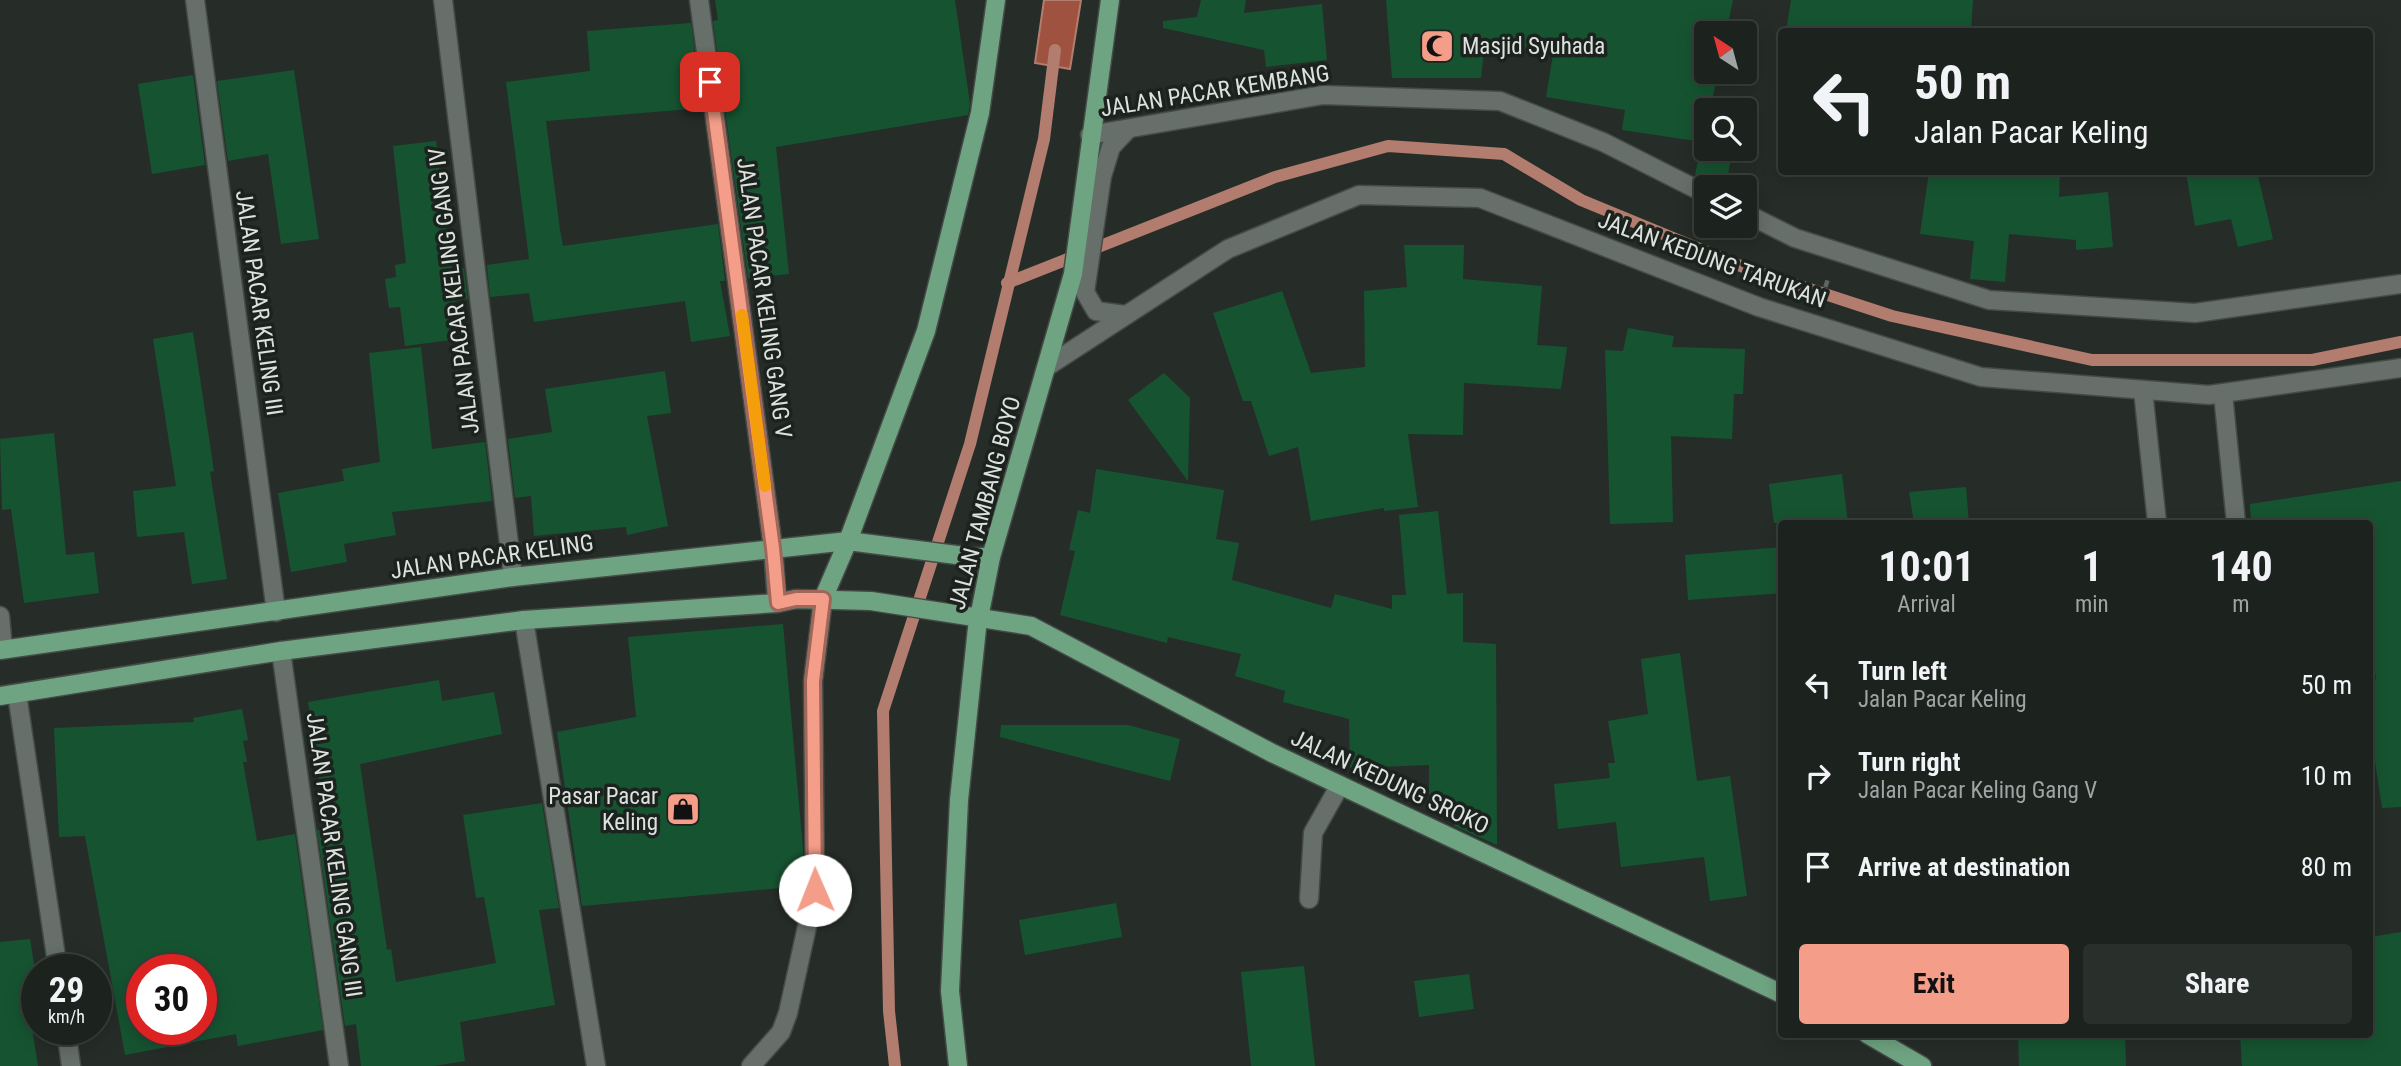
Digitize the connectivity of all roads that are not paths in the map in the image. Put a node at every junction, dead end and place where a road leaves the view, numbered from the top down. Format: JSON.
{"nodes":[{"id":1,"x":195,"y":0,"type":"edge"},
{"id":2,"x":443,"y":0,"type":"edge"},
{"id":3,"x":699,"y":0,"type":"edge"},
{"id":4,"x":996,"y":0,"type":"edge"},
{"id":5,"x":1110,"y":0,"type":"edge"},
{"id":6,"x":1128,"y":129,"type":"junction"},
{"id":7,"x":1090,"y":135,"type":"junction"},
{"id":8,"x":1095,"y":172,"type":"junction"},
{"id":9,"x":1694,"y":188,"type":"edge"},
{"id":10,"x":1757,"y":219,"type":"edge"},
{"id":11,"x":1082,"y":272,"type":"junction"},
{"id":12,"x":2401,"y":284,"type":"edge"},
{"id":13,"x":1125,"y":315,"type":"junction"},
{"id":14,"x":1048,"y":366,"type":"junction"},
{"id":15,"x":2401,"y":368,"type":"edge"},
{"id":16,"x":2143,"y":390,"type":"junction"},
{"id":17,"x":2223,"y":394,"type":"junction"},
{"id":18,"x":2157,"y":520,"type":"edge"},
{"id":19,"x":2236,"y":520,"type":"edge"},
{"id":20,"x":848,"y":541,"type":"junction"},
{"id":21,"x":773,"y":548,"type":"junction"},
{"id":22,"x":991,"y":557,"type":"junction"},
{"id":23,"x":513,"y":577,"type":"junction"},
{"id":24,"x":823,"y":599,"type":"junction"},
{"id":25,"x":778,"y":603,"type":"junction"},
{"id":26,"x":276,"y":612,"type":"junction"},
{"id":27,"x":0,"y":616,"type":"edge"},
{"id":28,"x":972,"y":616,"type":"junction"},
{"id":29,"x":524,"y":620,"type":"junction"},
{"id":30,"x":1,"y":649,"type":"edge"},
{"id":31,"x":281,"y":652,"type":"junction"},
{"id":32,"x":9,"y":695,"type":"edge"},
{"id":33,"x":1340,"y":785,"type":"junction"},
{"id":34,"x":1309,"y":899,"type":"dead end"},
{"id":35,"x":55,"y":954,"type":"edge"},
{"id":36,"x":1778,"y":992,"type":"edge"},
{"id":37,"x":1874,"y":1038,"type":"edge"},
{"id":38,"x":68,"y":1045,"type":"edge"},
{"id":39,"x":71,"y":1066,"type":"edge"},
{"id":40,"x":339,"y":1066,"type":"edge"},
{"id":41,"x":596,"y":1066,"type":"edge"},
{"id":42,"x":751,"y":1066,"type":"edge"},
{"id":43,"x":958,"y":1066,"type":"edge"},
{"id":44,"x":1922,"y":1066,"type":"edge"}],
"edges":[{"from":1,"to":26,"type":"street","name":"JALAN PACAR KELING III"},
{"from":2,"to":23,"type":"street","name":"JALAN PACAR KELING GANG IV"},
{"from":3,"to":21,"type":"street","name":"JALAN PACAR KELING GANG V"},
{"from":4,"to":20,"type":"main road"},
{"from":5,"to":7,"type":"main road","name":"JALAN TAMBANG BOYO"},
{"from":6,"to":7,"type":"street","name":"JALAN PACAR KEMBANG"},
{"from":6,"to":8,"type":"street"},
{"from":6,"to":9,"type":"street","name":"JALAN PACAR KEMBANG"},
{"from":7,"to":8,"type":"main road","name":"JALAN TAMBANG BOYO"},
{"from":8,"to":11,"type":"main road","name":"JALAN TAMBANG BOYO"},
{"from":10,"to":12,"type":"street"},
{"from":11,"to":13,"type":"street"},
{"from":11,"to":14,"type":"main road","name":"JALAN TAMBANG BOYO"},
{"from":13,"to":14,"type":"street","name":"JALAN KEDUNG TARUKAN"},
{"from":13,"to":16,"type":"street","name":"JALAN KEDUNG TARUKAN"},
{"from":14,"to":22,"type":"main road","name":"JALAN TAMBANG BOYO"},
{"from":15,"to":17,"type":"street","name":"JALAN KEDUNG TARUKAN"},
{"from":16,"to":17,"type":"street","name":"JALAN KEDUNG TARUKAN"},
{"from":16,"to":18,"type":"street"},
{"from":17,"to":19,"type":"street"},
{"from":20,"to":21,"type":"main road","name":"JALAN PACAR KELING"},
{"from":20,"to":22,"type":"main road","name":"JALAN PACAR KELING"},
{"from":20,"to":24,"type":"main road"},
{"from":21,"to":23,"type":"main road","name":"JALAN PACAR KELING"},
{"from":21,"to":25,"type":"street","name":"JALAN PACAR KELING GANG V"},
{"from":22,"to":28,"type":"main road","name":"JALAN TAMBANG BOYO"},
{"from":23,"to":26,"type":"main road","name":"JALAN PACAR KELING"},
{"from":24,"to":25,"type":"main road"},
{"from":24,"to":28,"type":"main road"},
{"from":24,"to":42,"type":"street"},
{"from":25,"to":29,"type":"main road"},
{"from":26,"to":30,"type":"main road","name":"JALAN PACAR KELING"},
{"from":27,"to":30,"type":"street"},
{"from":28,"to":33,"type":"main road","name":"JALAN KEDUNG SROKO"},
{"from":28,"to":43,"type":"main road","name":"JALAN TAMBANG BOYO"},
{"from":29,"to":31,"type":"main road"},
{"from":29,"to":41,"type":"street"},
{"from":31,"to":32,"type":"main road"},
{"from":31,"to":40,"type":"street","name":"JALAN PACAR KELING GANG III"},
{"from":32,"to":35,"type":"street"},
{"from":33,"to":34,"type":"street"},
{"from":33,"to":36,"type":"main road","name":"JALAN KEDUNG SROKO"},
{"from":37,"to":44,"type":"main road"},
{"from":38,"to":39,"type":"street"}]}
